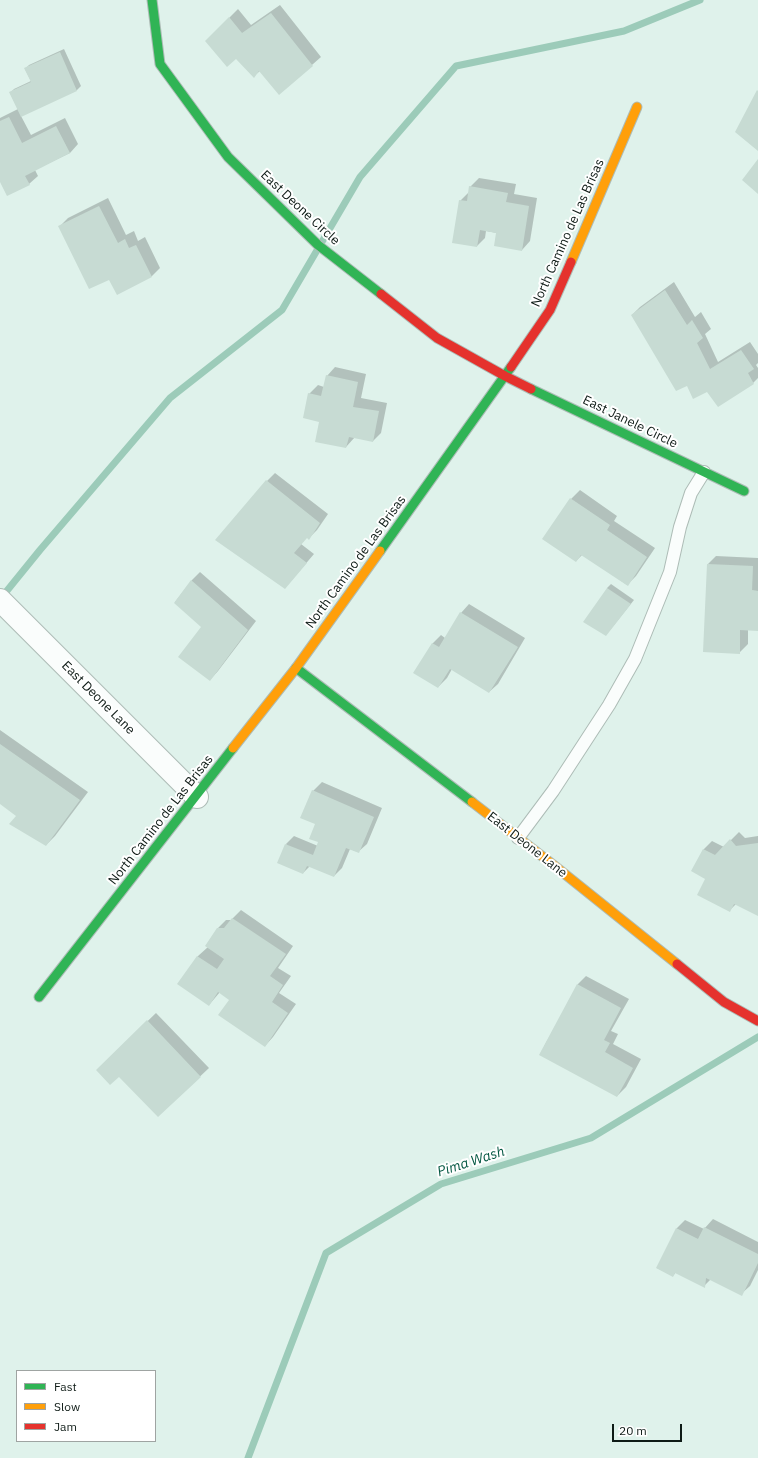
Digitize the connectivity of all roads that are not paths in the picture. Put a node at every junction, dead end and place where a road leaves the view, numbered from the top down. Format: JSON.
{"nodes":[{"id":1,"x":152,"y":0,"type":"edge"},
{"id":2,"x":637,"y":107,"type":"dead end"},
{"id":3,"x":505,"y":376,"type":"junction"},
{"id":4,"x":704,"y":472,"type":"junction"},
{"id":5,"x":744,"y":491,"type":"dead end"},
{"id":6,"x":0,"y":600,"type":"edge"},
{"id":7,"x":296,"y":668,"type":"junction"},
{"id":8,"x":197,"y":797,"type":"junction"},
{"id":9,"x":518,"y":838,"type":"junction"},
{"id":10,"x":40,"y":998,"type":"dead end"},
{"id":11,"x":758,"y":1021,"type":"edge"}],
"edges":[{"from":1,"to":3,"type":"street","name":"East Deone Circle"},
{"from":2,"to":3,"type":"street","name":"North Camino de Las Brisas"},
{"from":3,"to":4,"type":"street","name":"East Janele Circle"},
{"from":3,"to":7,"type":"street","name":"North Camino de Las Brisas"},
{"from":4,"to":5,"type":"street","name":"East Janele Circle"},
{"from":4,"to":9,"type":"lane"},
{"from":6,"to":8,"type":"street","name":"East Deone Lane"},
{"from":7,"to":8,"type":"street","name":"North Camino de Las Brisas"},
{"from":7,"to":9,"type":"street","name":"East Deone Lane"},
{"from":8,"to":10,"type":"street","name":"North Camino de Las Brisas"},
{"from":9,"to":11,"type":"street","name":"East Deone Lane"}]}
